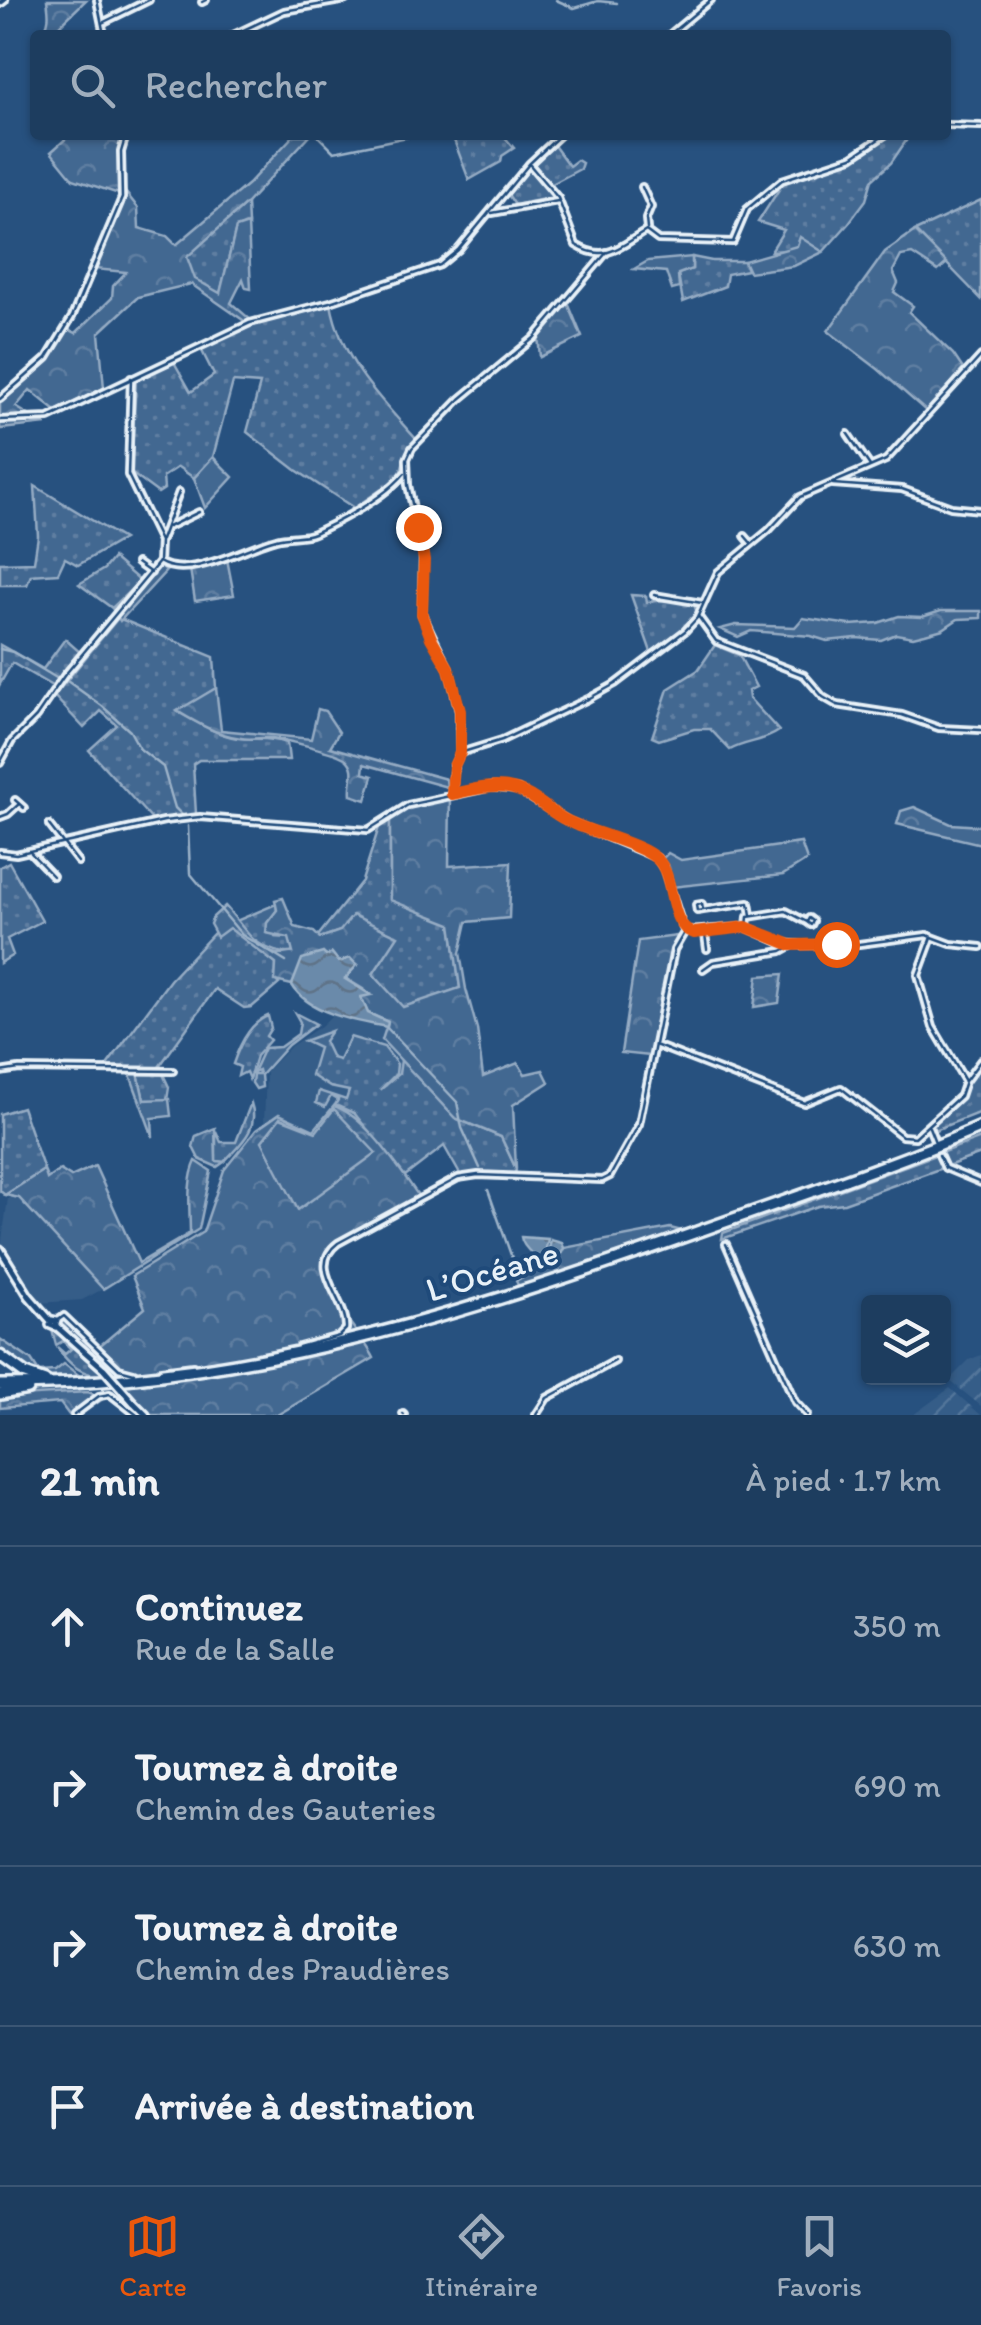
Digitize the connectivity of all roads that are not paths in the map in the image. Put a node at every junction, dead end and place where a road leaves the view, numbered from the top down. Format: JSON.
{"nodes":[{"id":1,"x":97,"y":0,"type":"edge"},
{"id":2,"x":150,"y":0,"type":"edge"},
{"id":3,"x":346,"y":0,"type":"edge"},
{"id":4,"x":711,"y":0,"type":"edge"},
{"id":5,"x":315,"y":2,"type":"edge"},
{"id":6,"x":102,"y":23,"type":"junction"},
{"id":7,"x":103,"y":30,"type":"edge"},
{"id":8,"x":243,"y":30,"type":"edge"},
{"id":9,"x":674,"y":30,"type":"edge"},
{"id":10,"x":951,"y":125,"type":"edge"},
{"id":11,"x":981,"y":126,"type":"edge"},
{"id":12,"x":125,"y":140,"type":"edge"},
{"id":13,"x":555,"y":140,"type":"edge"},
{"id":14,"x":878,"y":140,"type":"edge"},
{"id":15,"x":529,"y":164,"type":"junction"},
{"id":16,"x":642,"y":187,"type":"dead end"},
{"id":17,"x":559,"y":202,"type":"junction"},
{"id":18,"x":489,"y":212,"type":"junction"},
{"id":19,"x":646,"y":231,"type":"junction"},
{"id":20,"x":607,"y":252,"type":"junction"},
{"id":21,"x":981,"y":356,"type":"edge"},
{"id":22,"x":130,"y":378,"type":"junction"},
{"id":23,"x":0,"y":399,"type":"edge"},
{"id":24,"x":0,"y":420,"type":"edge"},
{"id":25,"x":848,"y":434,"type":"dead end"},
{"id":26,"x":872,"y":468,"type":"junction"},
{"id":27,"x":406,"y":472,"type":"junction"},
{"id":28,"x":831,"y":484,"type":"junction"},
{"id":29,"x":180,"y":492,"type":"dead end"},
{"id":30,"x":981,"y":510,"type":"edge"},
{"id":31,"x":199,"y":512,"type":"dead end"},
{"id":32,"x":166,"y":528,"type":"junction"},
{"id":33,"x":156,"y":532,"type":"junction"},
{"id":34,"x":163,"y":533,"type":"junction"},
{"id":35,"x":745,"y":536,"type":"dead end"},
{"id":36,"x":160,"y":542,"type":"junction"},
{"id":37,"x":752,"y":544,"type":"junction"},
{"id":38,"x":159,"y":562,"type":"junction"},
{"id":39,"x":137,"y":563,"type":"dead end"},
{"id":40,"x":150,"y":573,"type":"junction"},
{"id":41,"x":654,"y":595,"type":"dead end"},
{"id":42,"x":703,"y":603,"type":"junction"},
{"id":43,"x":698,"y":616,"type":"junction"},
{"id":44,"x":981,"y":730,"type":"edge"},
{"id":45,"x":460,"y":753,"type":"junction"},
{"id":46,"x":0,"y":763,"type":"edge"},
{"id":47,"x":452,"y":794,"type":"junction"},
{"id":48,"x":24,"y":808,"type":"dead end"},
{"id":49,"x":3,"y":814,"type":"edge"},
{"id":50,"x":12,"y":819,"type":"dead end"},
{"id":51,"x":49,"y":824,"type":"dead end"},
{"id":52,"x":64,"y":844,"type":"junction"},
{"id":53,"x":31,"y":851,"type":"junction"},
{"id":54,"x":0,"y":852,"type":"edge"},
{"id":55,"x":78,"y":862,"type":"dead end"},
{"id":56,"x":54,"y":876,"type":"dead end"},
{"id":57,"x":703,"y":910,"type":"dead end"},
{"id":58,"x":751,"y":917,"type":"junction"},
{"id":59,"x":807,"y":922,"type":"dead end"},
{"id":60,"x":746,"y":927,"type":"junction"},
{"id":61,"x":686,"y":931,"type":"junction"},
{"id":62,"x":705,"y":932,"type":"junction"},
{"id":63,"x":932,"y":937,"type":"junction"},
{"id":64,"x":791,"y":945,"type":"junction"},
{"id":65,"x":981,"y":948,"type":"edge"},
{"id":66,"x":706,"y":949,"type":"dead end"},
{"id":67,"x":703,"y":969,"type":"dead end"},
{"id":68,"x":655,"y":1045,"type":"junction"},
{"id":69,"x":981,"y":1060,"type":"edge"},
{"id":70,"x":0,"y":1072,"type":"edge"},
{"id":71,"x":173,"y":1072,"type":"dead end"},
{"id":72,"x":966,"y":1081,"type":"junction"},
{"id":73,"x":929,"y":1126,"type":"junction"},
{"id":74,"x":981,"y":1130,"type":"edge"},
{"id":75,"x":935,"y":1142,"type":"dead end"},
{"id":76,"x":940,"y":1156,"type":"dead end"},
{"id":77,"x":981,"y":1183,"type":"edge"},
{"id":78,"x":726,"y":1244,"type":"dead end"},
{"id":79,"x":0,"y":1249,"type":"edge"},
{"id":80,"x":55,"y":1323,"type":"junction"},
{"id":81,"x":0,"y":1356,"type":"edge"},
{"id":82,"x":615,"y":1362,"type":"dead end"},
{"id":83,"x":72,"y":1383,"type":"junction"},
{"id":84,"x":0,"y":1389,"type":"edge"},
{"id":85,"x":74,"y":1415,"type":"edge"},
{"id":86,"x":137,"y":1415,"type":"edge"},
{"id":87,"x":146,"y":1415,"type":"edge"},
{"id":88,"x":536,"y":1415,"type":"edge"},
{"id":89,"x":807,"y":1415,"type":"edge"}],
"edges":[{"from":1,"to":6,"type":"street"},
{"from":2,"to":6,"type":"street"},
{"from":3,"to":5,"type":"street"},
{"from":4,"to":9,"type":"street"},
{"from":5,"to":8,"type":"street"},
{"from":6,"to":7,"type":"street"},
{"from":10,"to":11,"type":"street"},
{"from":12,"to":23,"type":"street"},
{"from":13,"to":15,"type":"street"},
{"from":14,"to":19,"type":"street"},
{"from":15,"to":17,"type":"street"},
{"from":15,"to":18,"type":"street"},
{"from":16,"to":19,"type":"street"},
{"from":17,"to":18,"type":"street"},
{"from":17,"to":20,"type":"street"},
{"from":18,"to":22,"type":"street"},
{"from":19,"to":20,"type":"street"},
{"from":20,"to":27,"type":"street"},
{"from":21,"to":26,"type":"street"},
{"from":22,"to":24,"type":"street"},
{"from":22,"to":33,"type":"street"},
{"from":25,"to":26,"type":"street"},
{"from":26,"to":28,"type":"street"},
{"from":27,"to":38,"type":"street"},
{"from":27,"to":45,"type":"street"},
{"from":28,"to":30,"type":"street"},
{"from":28,"to":37,"type":"street"},
{"from":29,"to":32,"type":"street"},
{"from":31,"to":32,"type":"street"},
{"from":32,"to":34,"type":"street"},
{"from":33,"to":34,"type":"street"},
{"from":33,"to":36,"type":"street"},
{"from":34,"to":36,"type":"street"},
{"from":35,"to":37,"type":"street"},
{"from":36,"to":38,"type":"street"},
{"from":37,"to":42,"type":"street"},
{"from":38,"to":40,"type":"street"},
{"from":39,"to":40,"type":"street"},
{"from":40,"to":46,"type":"street"},
{"from":41,"to":42,"type":"street"},
{"from":42,"to":43,"type":"street"},
{"from":43,"to":44,"type":"street"},
{"from":43,"to":45,"type":"street"},
{"from":45,"to":47,"type":"street"},
{"from":47,"to":52,"type":"street"},
{"from":47,"to":61,"type":"street"},
{"from":48,"to":49,"type":"street"},
{"from":49,"to":50,"type":"street"},
{"from":51,"to":52,"type":"street"},
{"from":52,"to":53,"type":"street"},
{"from":52,"to":55,"type":"street"},
{"from":53,"to":54,"type":"street"},
{"from":53,"to":56,"type":"street"},
{"from":57,"to":58,"type":"street"},
{"from":58,"to":59,"type":"street"},
{"from":58,"to":60,"type":"street"},
{"from":60,"to":62,"type":"street"},
{"from":60,"to":64,"type":"street"},
{"from":61,"to":62,"type":"street"},
{"from":61,"to":68,"type":"street"},
{"from":62,"to":66,"type":"street"},
{"from":63,"to":64,"type":"street"},
{"from":63,"to":65,"type":"street"},
{"from":63,"to":72,"type":"street"},
{"from":64,"to":67,"type":"street"},
{"from":68,"to":73,"type":"street"},
{"from":68,"to":80,"type":"street"},
{"from":69,"to":72,"type":"street"},
{"from":70,"to":71,"type":"street"},
{"from":72,"to":73,"type":"street"},
{"from":73,"to":75,"type":"street"},
{"from":74,"to":83,"type":"highway","name":"L’Océane"},
{"from":74,"to":84,"type":"highway","name":"L’Océane"},
{"from":76,"to":77,"type":"street"},
{"from":78,"to":89,"type":"street"},
{"from":79,"to":80,"type":"main road"},
{"from":80,"to":87,"type":"main road","bridge":true},
{"from":81,"to":83,"type":"highway"},
{"from":82,"to":88,"type":"street"},
{"from":83,"to":84,"type":"highway","name":"L’Océane"},
{"from":85,"to":86,"type":"street"}]}
